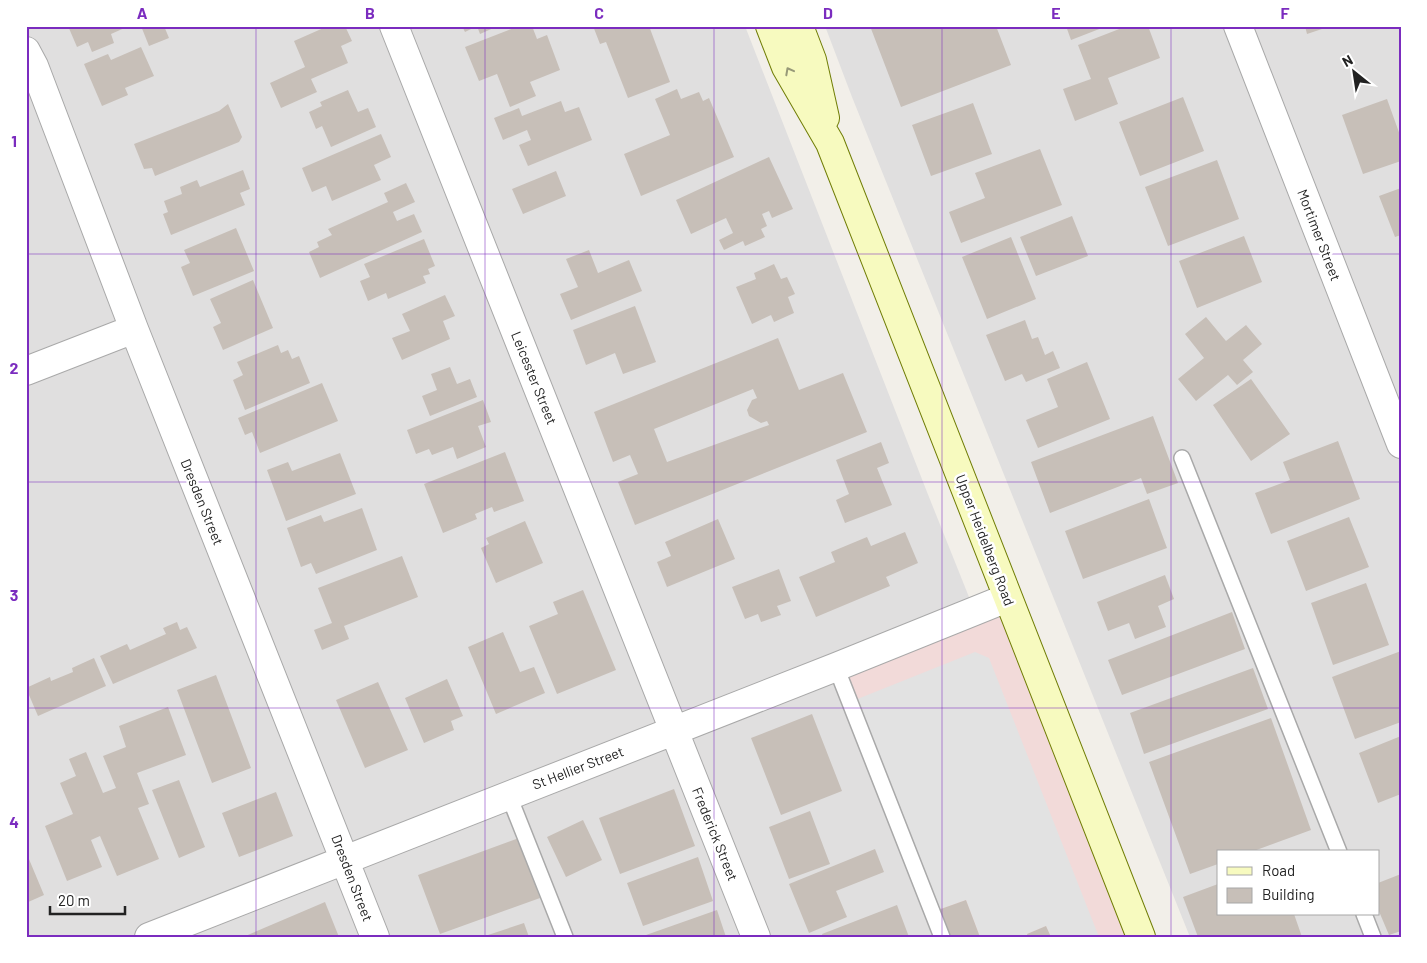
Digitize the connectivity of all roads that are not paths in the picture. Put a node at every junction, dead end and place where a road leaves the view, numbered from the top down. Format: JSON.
{"nodes":[{"id":1,"x":394,"y":26,"type":"edge"},
{"id":2,"x":770,"y":26,"type":"edge"},
{"id":3,"x":799,"y":26,"type":"edge"},
{"id":4,"x":1238,"y":26,"type":"edge"},
{"id":5,"x":26,"y":32,"type":"edge"},
{"id":6,"x":30,"y":58,"type":"edge"},
{"id":7,"x":830,"y":143,"type":"junction"},
{"id":8,"x":134,"y":329,"type":"junction"},
{"id":9,"x":26,"y":371,"type":"edge"},
{"id":10,"x":1401,"y":444,"type":"edge"},
{"id":11,"x":1182,"y":458,"type":"dead end"},
{"id":12,"x":1007,"y":598,"type":"junction"},
{"id":13,"x":836,"y":667,"type":"junction"},
{"id":14,"x":674,"y":731,"type":"junction"},
{"id":15,"x":509,"y":796,"type":"junction"},
{"id":16,"x":1338,"y":850,"type":"edge"},
{"id":17,"x":344,"y":860,"type":"junction"},
{"id":18,"x":1365,"y":916,"type":"edge"},
{"id":19,"x":148,"y":937,"type":"edge"},
{"id":20,"x":375,"y":937,"type":"edge"},
{"id":21,"x":565,"y":937,"type":"edge"},
{"id":22,"x":756,"y":937,"type":"edge"},
{"id":23,"x":942,"y":937,"type":"edge"},
{"id":24,"x":1141,"y":937,"type":"edge"},
{"id":25,"x":1373,"y":937,"type":"edge"}],
"edges":[{"from":1,"to":14,"type":"street","name":"Leicester Street"},
{"from":7,"to":2,"type":"main road","name":"Upper Heidelberg Road","one_way":true},
{"from":3,"to":7,"type":"main road","name":"Upper Heidelberg Road"},
{"from":4,"to":10,"type":"street","name":"Mortimer Street"},
{"from":5,"to":6,"type":"street","name":"Dresden Street"},
{"from":6,"to":8,"type":"street","name":"Dresden Street"},
{"from":7,"to":12,"type":"main road","name":"Upper Heidelberg Road"},
{"from":8,"to":9,"type":"street"},
{"from":8,"to":17,"type":"street","name":"Dresden Street"},
{"from":11,"to":16,"type":"lane"},
{"from":12,"to":13,"type":"street","name":"St Hellier Street"},
{"from":12,"to":24,"type":"main road","name":"Upper Heidelberg Road"},
{"from":13,"to":14,"type":"street","name":"St Hellier Street"},
{"from":13,"to":23,"type":"lane"},
{"from":14,"to":15,"type":"street","name":"St Hellier Street"},
{"from":14,"to":22,"type":"street","name":"Frederick Street"},
{"from":15,"to":17,"type":"street","name":"St Hellier Street"},
{"from":15,"to":21,"type":"lane"},
{"from":17,"to":19,"type":"street","name":"St Hellier Street"},
{"from":17,"to":20,"type":"street","name":"Dresden Street"},
{"from":18,"to":25,"type":"lane"}]}
